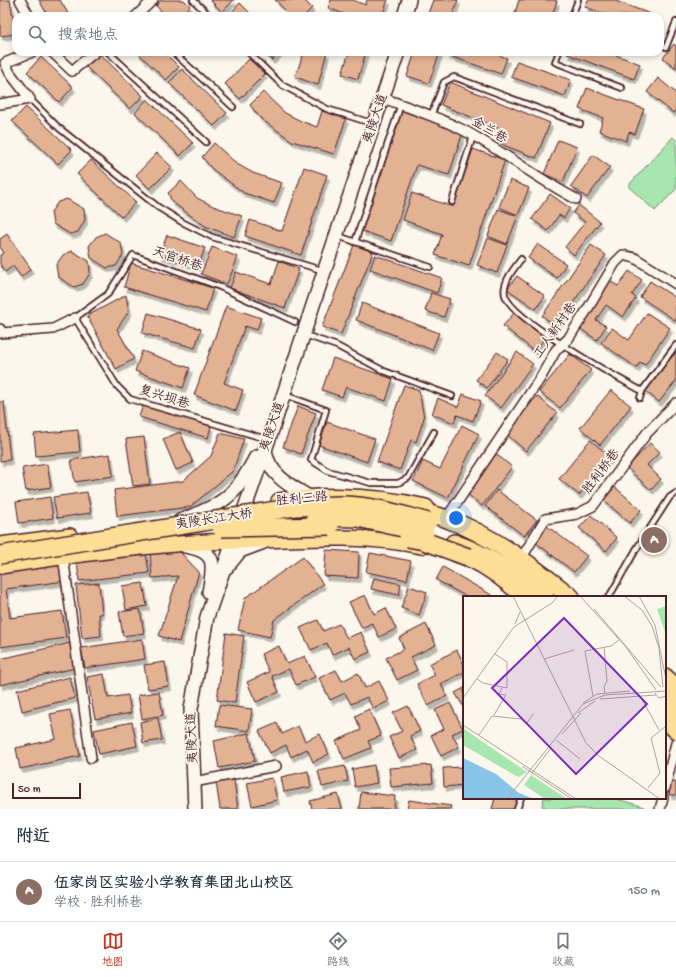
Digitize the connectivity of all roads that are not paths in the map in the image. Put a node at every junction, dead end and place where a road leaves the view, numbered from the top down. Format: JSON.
{"nodes":[{"id":1,"x":20,"y":0,"type":"edge"},
{"id":2,"x":153,"y":0,"type":"edge"},
{"id":3,"x":192,"y":0,"type":"edge"},
{"id":4,"x":409,"y":0,"type":"edge"},
{"id":5,"x":416,"y":0,"type":"edge"},
{"id":6,"x":578,"y":0,"type":"edge"},
{"id":7,"x":27,"y":12,"type":"edge"},
{"id":8,"x":140,"y":12,"type":"edge"},
{"id":9,"x":206,"y":12,"type":"edge"},
{"id":10,"x":405,"y":12,"type":"edge"},
{"id":11,"x":412,"y":12,"type":"edge"},
{"id":12,"x":574,"y":12,"type":"edge"},
{"id":13,"x":676,"y":22,"type":"edge"},
{"id":14,"x":666,"y":47,"type":"dead end"},
{"id":15,"x":22,"y":56,"type":"edge"},
{"id":16,"x":56,"y":56,"type":"edge"},
{"id":17,"x":90,"y":56,"type":"edge"},
{"id":18,"x":112,"y":56,"type":"edge"},
{"id":19,"x":178,"y":56,"type":"edge"},
{"id":20,"x":252,"y":56,"type":"edge"},
{"id":21,"x":391,"y":56,"type":"edge"},
{"id":22,"x":397,"y":56,"type":"edge"},
{"id":23,"x":557,"y":56,"type":"edge"},
{"id":24,"x":622,"y":88,"type":"dead end"},
{"id":25,"x":383,"y":98,"type":"junction"},
{"id":26,"x":30,"y":99,"type":"junction"},
{"id":27,"x":0,"y":104,"type":"edge"},
{"id":28,"x":401,"y":104,"type":"junction"},
{"id":29,"x":233,"y":107,"type":"dead end"},
{"id":30,"x":431,"y":116,"type":"junction"},
{"id":31,"x":368,"y":122,"type":"junction"},
{"id":32,"x":580,"y":124,"type":"dead end"},
{"id":33,"x":473,"y":136,"type":"junction"},
{"id":34,"x":206,"y":142,"type":"dead end"},
{"id":35,"x":576,"y":199,"type":"dead end"},
{"id":36,"x":452,"y":202,"type":"dead end"},
{"id":37,"x":336,"y":236,"type":"junction"},
{"id":38,"x":355,"y":242,"type":"junction"},
{"id":39,"x":521,"y":260,"type":"dead end"},
{"id":40,"x":430,"y":267,"type":"dead end"},
{"id":41,"x":318,"y":269,"type":"junction"},
{"id":42,"x":676,"y":284,"type":"edge"},
{"id":43,"x":75,"y":318,"type":"junction"},
{"id":44,"x":295,"y":322,"type":"dead end"},
{"id":45,"x":0,"y":329,"type":"edge"},
{"id":46,"x":303,"y":335,"type":"junction"},
{"id":47,"x":562,"y":344,"type":"junction"},
{"id":48,"x":676,"y":345,"type":"edge"},
{"id":49,"x":642,"y":391,"type":"junction"},
{"id":50,"x":284,"y":394,"type":"junction"},
{"id":51,"x":452,"y":396,"type":"dead end"},
{"id":52,"x":640,"y":398,"type":"dead end"},
{"id":53,"x":676,"y":403,"type":"edge"},
{"id":54,"x":434,"y":432,"type":"dead end"},
{"id":55,"x":261,"y":448,"type":"junction"},
{"id":56,"x":676,"y":493,"type":"edge"},
{"id":57,"x":309,"y":497,"type":"junction"},
{"id":58,"x":366,"y":507,"type":"junction"},
{"id":59,"x":241,"y":508,"type":"junction"},
{"id":60,"x":450,"y":513,"type":"junction"},
{"id":61,"x":179,"y":521,"type":"junction"},
{"id":62,"x":427,"y":528,"type":"junction"},
{"id":63,"x":226,"y":536,"type":"junction"},
{"id":64,"x":289,"y":537,"type":"junction"},
{"id":65,"x":0,"y":545,"type":"edge"},
{"id":66,"x":177,"y":545,"type":"junction"},
{"id":67,"x":524,"y":554,"type":"junction"},
{"id":68,"x":0,"y":555,"type":"edge"},
{"id":69,"x":63,"y":556,"type":"junction"},
{"id":70,"x":468,"y":557,"type":"junction"},
{"id":71,"x":0,"y":562,"type":"edge"},
{"id":72,"x":0,"y":566,"type":"edge"},
{"id":73,"x":214,"y":589,"type":"junction"},
{"id":74,"x":523,"y":596,"type":"edge"},
{"id":75,"x":544,"y":596,"type":"edge"},
{"id":76,"x":557,"y":596,"type":"edge"},
{"id":77,"x":570,"y":596,"type":"edge"},
{"id":78,"x":580,"y":596,"type":"edge"},
{"id":79,"x":610,"y":596,"type":"edge"},
{"id":80,"x":666,"y":677,"type":"edge"},
{"id":81,"x":666,"y":682,"type":"edge"},
{"id":82,"x":676,"y":686,"type":"edge"},
{"id":83,"x":676,"y":690,"type":"edge"},
{"id":84,"x":666,"y":692,"type":"edge"},
{"id":85,"x":676,"y":701,"type":"edge"},
{"id":86,"x":666,"y":706,"type":"edge"},
{"id":87,"x":676,"y":715,"type":"edge"},
{"id":88,"x":666,"y":722,"type":"edge"},
{"id":89,"x":676,"y":731,"type":"edge"},
{"id":90,"x":676,"y":743,"type":"edge"},
{"id":91,"x":91,"y":758,"type":"dead end"},
{"id":92,"x":276,"y":766,"type":"dead end"},
{"id":93,"x":194,"y":782,"type":"junction"},
{"id":94,"x":666,"y":784,"type":"edge"},
{"id":95,"x":521,"y":799,"type":"edge"},
{"id":96,"x":663,"y":799,"type":"edge"},
{"id":97,"x":189,"y":809,"type":"edge"},
{"id":98,"x":195,"y":809,"type":"edge"},
{"id":99,"x":517,"y":809,"type":"edge"},
{"id":100,"x":660,"y":809,"type":"edge"}],
"edges":[{"from":1,"to":7,"type":"street"},
{"from":2,"to":8,"type":"street"},
{"from":3,"to":9,"type":"lane"},
{"from":4,"to":10,"type":"main road"},
{"from":5,"to":11,"type":"main road"},
{"from":6,"to":12,"type":"lane"},
{"from":13,"to":14,"type":"lane"},
{"from":15,"to":26,"type":"street"},
{"from":16,"to":17,"type":"street"},
{"from":18,"to":34,"type":"lane"},
{"from":19,"to":29,"type":"lane"},
{"from":20,"to":31,"type":"lane"},
{"from":21,"to":31,"type":"main road","name":"夷陵大道"},
{"from":22,"to":25,"type":"main road","name":"夷陵大道"},
{"from":23,"to":24,"type":"lane"},
{"from":25,"to":28,"type":"street","name":"金兰巷"},
{"from":25,"to":37,"type":"main road","name":"夷陵大道"},
{"from":26,"to":27,"type":"street"},
{"from":26,"to":41,"type":"lane"},
{"from":28,"to":30,"type":"street","name":"金兰巷"},
{"from":28,"to":38,"type":"lane"},
{"from":30,"to":32,"type":"lane"},
{"from":30,"to":33,"type":"street","name":"金兰巷"},
{"from":31,"to":41,"type":"main road","name":"夷陵大道"},
{"from":33,"to":35,"type":"street","name":"金兰巷"},
{"from":33,"to":36,"type":"lane"},
{"from":37,"to":38,"type":"lane"},
{"from":37,"to":46,"type":"main road","name":"夷陵大道"},
{"from":38,"to":40,"type":"lane"},
{"from":39,"to":47,"type":"lane"},
{"from":41,"to":55,"type":"main road","name":"夷陵大道"},
{"from":42,"to":47,"type":"street","name":"工人新村巷"},
{"from":43,"to":44,"type":"lane","name":"天官桥巷"},
{"from":43,"to":45,"type":"street"},
{"from":43,"to":55,"type":"lane","name":"复兴坝巷"},
{"from":46,"to":50,"type":"main road","name":"夷陵大道"},
{"from":46,"to":51,"type":"lane"},
{"from":47,"to":49,"type":"lane"},
{"from":47,"to":60,"type":"street","name":"工人新村巷"},
{"from":48,"to":49,"type":"lane"},
{"from":49,"to":52,"type":"lane"},
{"from":50,"to":54,"type":"lane"},
{"from":50,"to":55,"type":"main road","name":"夷陵大道"},
{"from":53,"to":67,"type":"street","name":"胜利桥巷"},
{"from":55,"to":57,"type":"main road"},
{"from":55,"to":59,"type":"main road","name":"夷陵大道"},
{"from":55,"to":61,"type":"main road"},
{"from":56,"to":79,"type":"lane"},
{"from":57,"to":59,"type":"main road","name":"胜利三路"},
{"from":57,"to":60,"type":"main road","name":"胜利三路"},
{"from":58,"to":62,"type":"highway","name":"夷陵长江大桥","bridge":true},
{"from":58,"to":68,"type":"highway","name":"夷陵长江大桥","bridge":true},
{"from":58,"to":77,"type":"highway","bridge":true},
{"from":59,"to":61,"type":"main road","name":"胜利三路"},
{"from":59,"to":63,"type":"main road","name":"夷陵大道"},
{"from":60,"to":67,"type":"main road","name":"胜利三路"},
{"from":61,"to":65,"type":"main road","name":"胜利三路"},
{"from":62,"to":63,"type":"highway","name":"夷陵长江大桥","bridge":true},
{"from":62,"to":75,"type":"highway"},
{"from":62,"to":76,"type":"highway"},
{"from":63,"to":64,"type":"main road"},
{"from":63,"to":66,"type":"main road"},
{"from":63,"to":70,"type":"highway","bridge":true},
{"from":63,"to":71,"type":"highway","name":"夷陵长江大桥"},
{"from":63,"to":73,"type":"main road","name":"夷陵大道"},
{"from":64,"to":70,"type":"main road"},
{"from":64,"to":73,"type":"main road"},
{"from":66,"to":69,"type":"main road"},
{"from":66,"to":73,"type":"main road"},
{"from":67,"to":78,"type":"main road","name":"胜利三路"},
{"from":69,"to":72,"type":"main road"},
{"from":69,"to":91,"type":"street"},
{"from":70,"to":74,"type":"main road"},
{"from":73,"to":93,"type":"main road","name":"夷陵大道"},
{"from":73,"to":97,"type":"main road","name":"夷陵大道"},
{"from":80,"to":82,"type":"main road"},
{"from":81,"to":83,"type":"highway"},
{"from":84,"to":85,"type":"highway"},
{"from":86,"to":87,"type":"highway"},
{"from":88,"to":89,"type":"main road"},
{"from":90,"to":94,"type":"street"},
{"from":92,"to":93,"type":"street"},
{"from":93,"to":98,"type":"main road","name":"夷陵大道"},
{"from":95,"to":99,"type":"lane"},
{"from":96,"to":100,"type":"street"}]}
